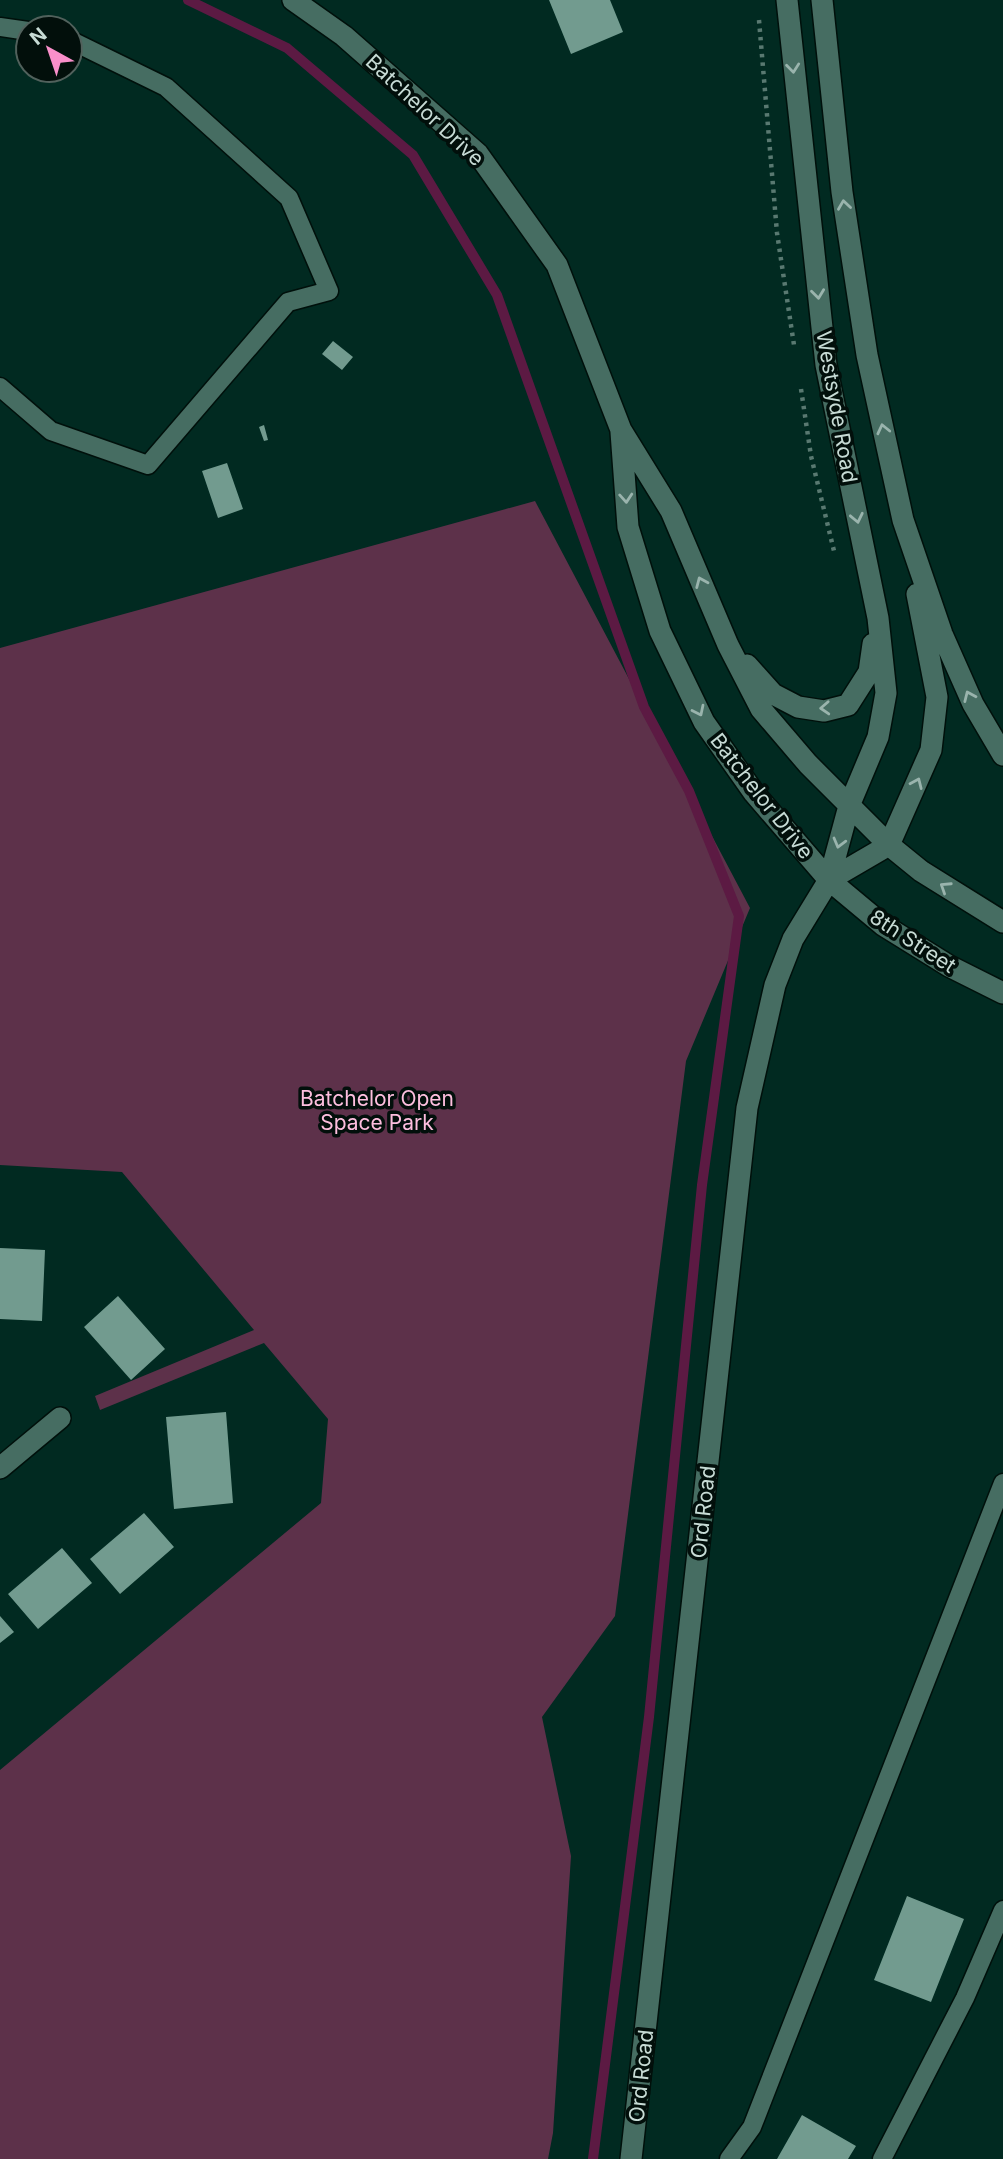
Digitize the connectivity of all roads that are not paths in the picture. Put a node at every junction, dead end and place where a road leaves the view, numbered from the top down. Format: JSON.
{"nodes":[{"id":1,"x":293,"y":0,"type":"edge"},
{"id":2,"x":787,"y":0,"type":"edge"},
{"id":3,"x":822,"y":0,"type":"edge"},
{"id":4,"x":84,"y":47,"type":"edge"},
{"id":5,"x":0,"y":387,"type":"edge"},
{"id":6,"x":621,"y":430,"type":"junction"},
{"id":7,"x":903,"y":520,"type":"junction"},
{"id":8,"x":878,"y":618,"type":"junction"},
{"id":9,"x":727,"y":645,"type":"junction"},
{"id":10,"x":1003,"y":755,"type":"edge"},
{"id":11,"x":849,"y":806,"type":"junction"},
{"id":12,"x":889,"y":845,"type":"junction"},
{"id":13,"x":829,"y":880,"type":"junction"},
{"id":14,"x":1003,"y":922,"type":"edge"},
{"id":15,"x":1003,"y":993,"type":"edge"},
{"id":16,"x":60,"y":1418,"type":"dead end"},
{"id":17,"x":0,"y":1468,"type":"edge"},
{"id":18,"x":1003,"y":1483,"type":"edge"},
{"id":19,"x":1003,"y":1910,"type":"edge"},
{"id":20,"x":631,"y":2159,"type":"edge"},
{"id":21,"x":729,"y":2159,"type":"edge"},
{"id":22,"x":882,"y":2159,"type":"edge"}],
"edges":[{"from":1,"to":6,"type":"street","name":"Batchelor Drive"},
{"from":2,"to":8,"type":"street","name":"Westsyde Road","one_way":true},
{"from":7,"to":3,"type":"street","name":"Westsyde Road","one_way":true},
{"from":4,"to":5,"type":"lane"},
{"from":9,"to":6,"type":"street","name":"Batchelor Drive","one_way":true},
{"from":6,"to":13,"type":"street","name":"Batchelor Drive","one_way":true},
{"from":10,"to":7,"type":"street","name":"Westsyde Road","one_way":true},
{"from":12,"to":7,"type":"street","one_way":true},
{"from":8,"to":9,"type":"street","one_way":true},
{"from":8,"to":11,"type":"street","name":"Westsyde Road"},
{"from":9,"to":11,"type":"street","name":"Batchelor Drive"},
{"from":11,"to":12,"type":"street","name":"Batchelor Drive"},
{"from":11,"to":13,"type":"street","name":"Westsyde Road","one_way":true},
{"from":12,"to":13,"type":"street"},
{"from":14,"to":12,"type":"street","one_way":true},
{"from":13,"to":15,"type":"street","name":"8th Street"},
{"from":13,"to":20,"type":"street","name":"Ord Road"},
{"from":16,"to":17,"type":"street"},
{"from":18,"to":21,"type":"lane"},
{"from":19,"to":22,"type":"lane"}]}
